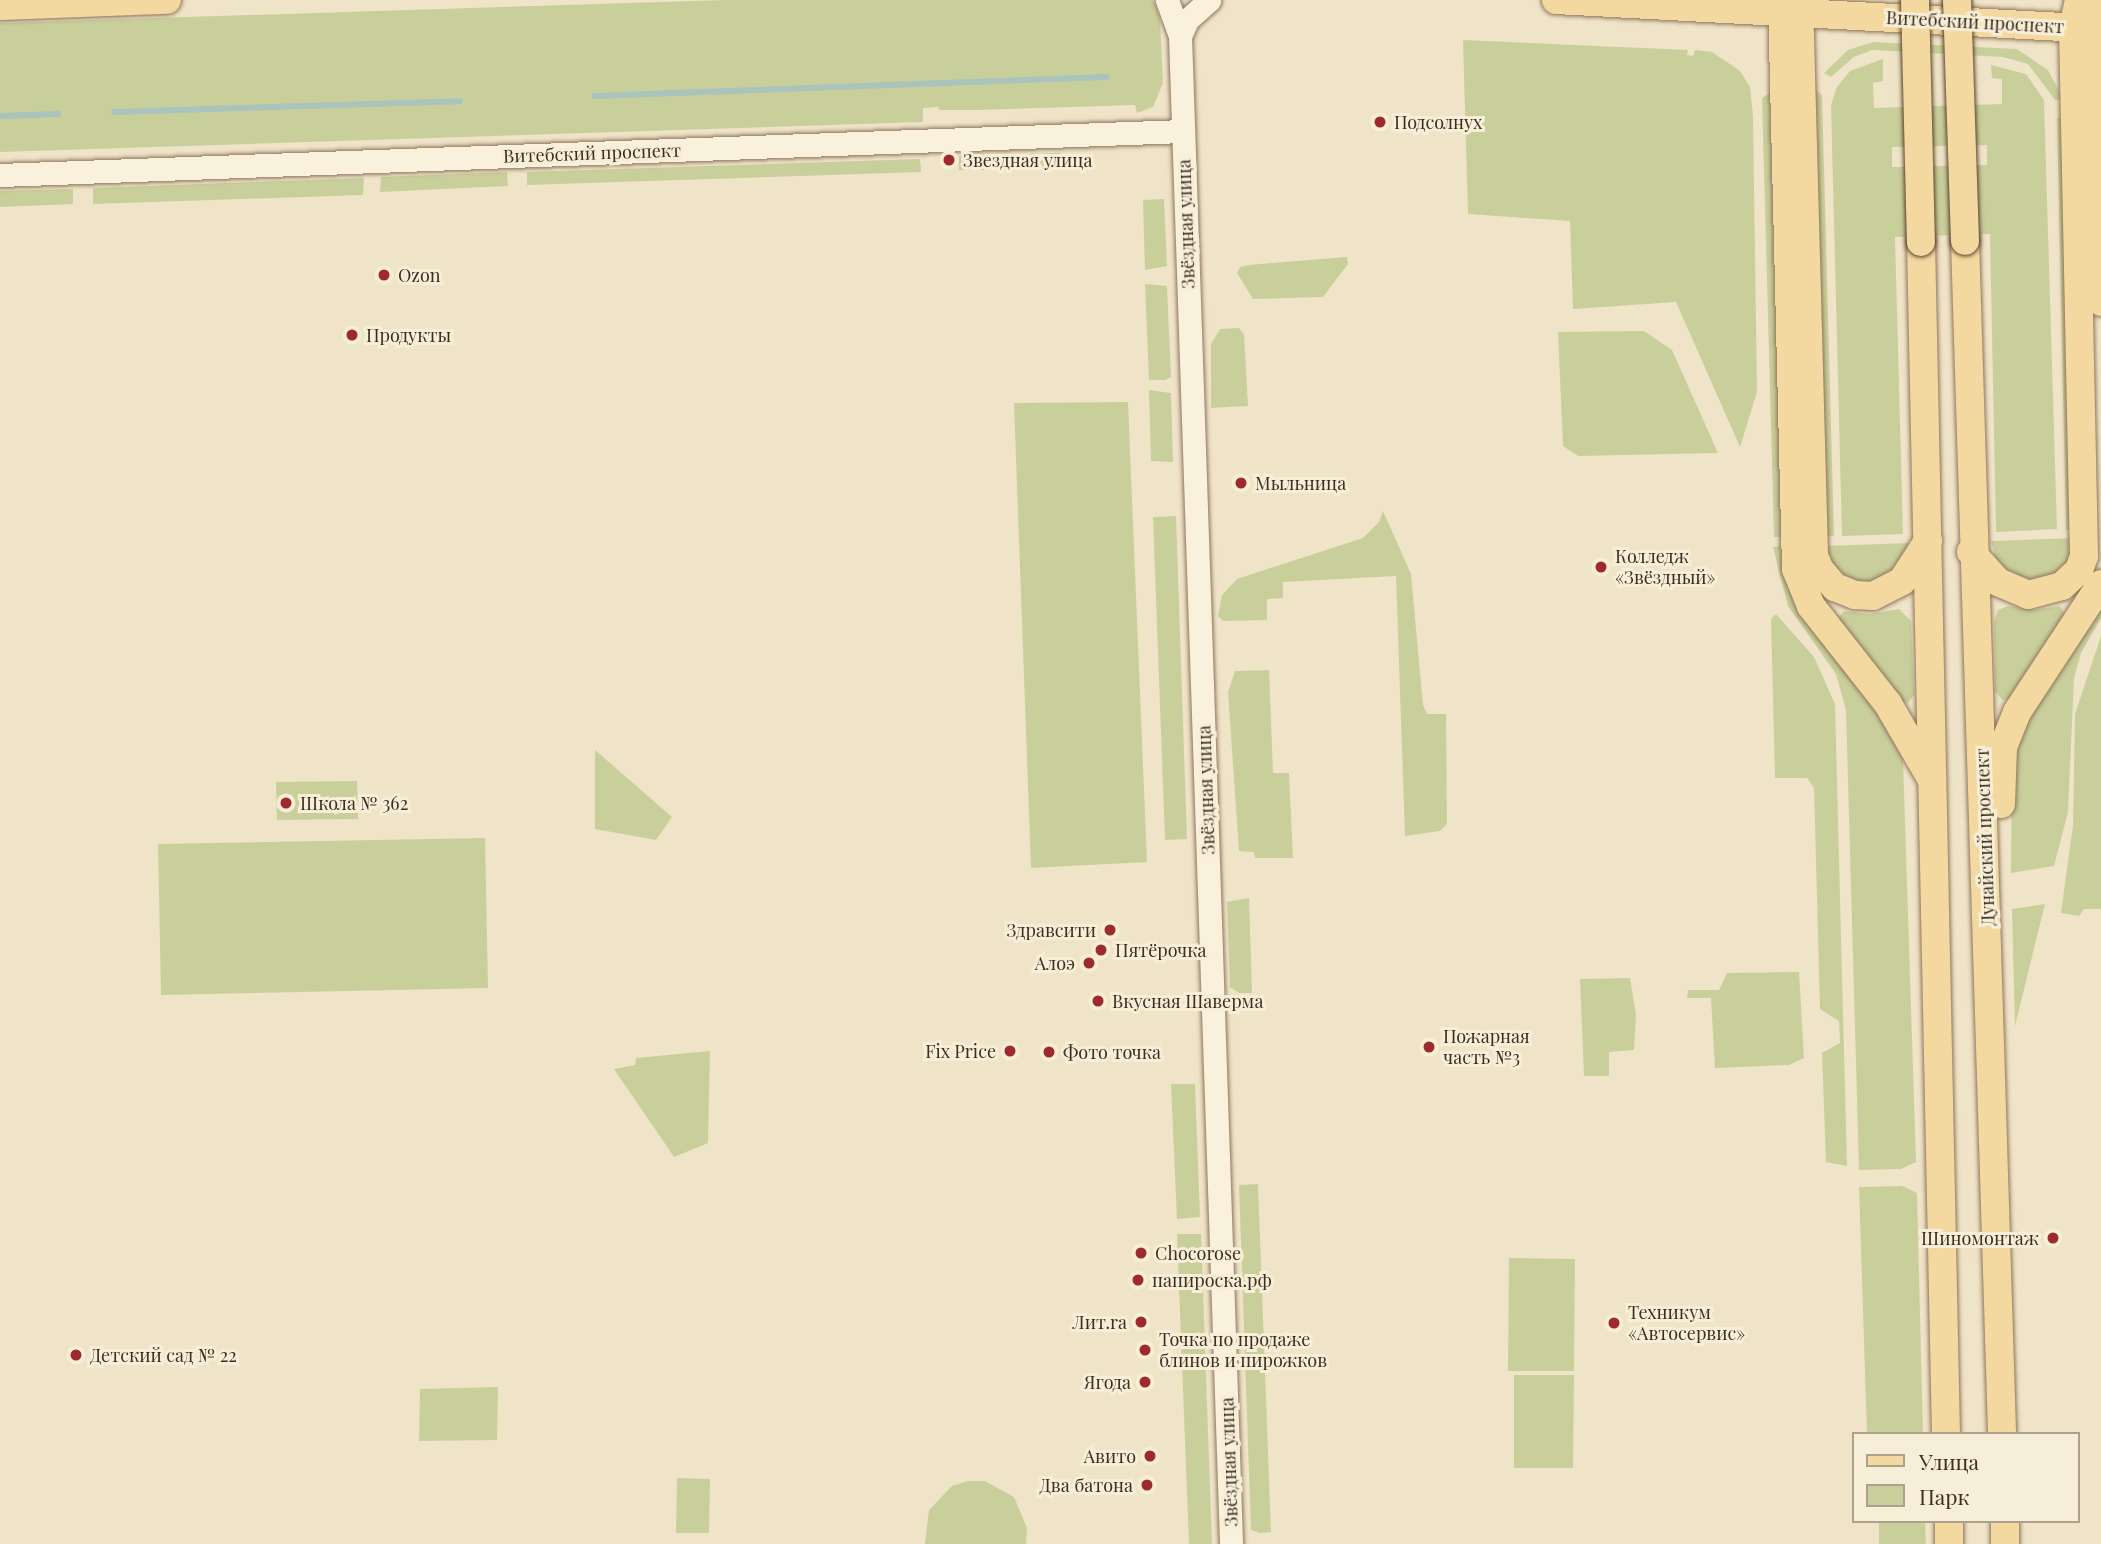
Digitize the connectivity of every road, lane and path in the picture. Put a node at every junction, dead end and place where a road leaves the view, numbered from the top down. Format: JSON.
{"nodes":[{"id":1,"x":167,"y":0,"type":"edge"},
{"id":2,"x":1167,"y":0,"type":"edge"},
{"id":3,"x":1209,"y":0,"type":"edge"},
{"id":4,"x":1556,"y":0,"type":"edge"},
{"id":5,"x":1915,"y":0,"type":"edge"},
{"id":6,"x":1957,"y":0,"type":"edge"},
{"id":7,"x":2079,"y":0,"type":"edge"},
{"id":8,"x":2092,"y":0,"type":"edge"},
{"id":9,"x":0,"y":6,"type":"edge"},
{"id":10,"x":1790,"y":6,"type":"edge"},
{"id":11,"x":2090,"y":29,"type":"edge"},
{"id":12,"x":1180,"y":36,"type":"junction"},
{"id":13,"x":1183,"y":131,"type":"junction"},
{"id":14,"x":0,"y":175,"type":"edge"},
{"id":15,"x":2101,"y":302,"type":"edge"},
{"id":16,"x":1929,"y":539,"type":"junction"},
{"id":17,"x":1972,"y":552,"type":"junction"},
{"id":18,"x":2101,"y":584,"type":"edge"},
{"id":19,"x":1933,"y":783,"type":"junction"},
{"id":20,"x":1987,"y":868,"type":"junction"},
{"id":21,"x":1947,"y":1432,"type":"edge"},
{"id":22,"x":2002,"y":1432,"type":"edge"},
{"id":23,"x":1949,"y":1523,"type":"edge"},
{"id":24,"x":2005,"y":1523,"type":"edge"},
{"id":25,"x":1231,"y":1544,"type":"edge"},
{"id":26,"x":1949,"y":1544,"type":"edge"},
{"id":27,"x":2006,"y":1544,"type":"edge"}],
"edges":[{"from":1,"to":9,"type":"main road"},
{"from":2,"to":12,"type":"street","name":"Звёздная улица"},
{"from":3,"to":12,"type":"street"},
{"from":4,"to":10,"type":"main road","name":"Витебский проспект"},
{"from":5,"to":16,"type":"main road","bridge":true},
{"from":6,"to":17,"type":"main road","name":"Дунайский проспект","bridge":true},
{"from":7,"to":11,"type":"main road"},
{"from":8,"to":11,"type":"main road"},
{"from":10,"to":11,"type":"main road","name":"Витебский проспект"},
{"from":10,"to":16,"type":"main road"},
{"from":10,"to":19,"type":"main road"},
{"from":11,"to":15,"type":"main road"},
{"from":11,"to":17,"type":"main road"},
{"from":12,"to":13,"type":"street","name":"Звёздная улица"},
{"from":13,"to":14,"type":"street","name":"Витебский проспект"},
{"from":13,"to":25,"type":"street","name":"Звёздная улица"},
{"from":16,"to":19,"type":"main road"},
{"from":17,"to":20,"type":"main road","name":"Дунайский проспект"},
{"from":18,"to":20,"type":"main road"},
{"from":19,"to":21,"type":"main road"},
{"from":20,"to":22,"type":"main road","name":"Дунайский проспект"},
{"from":23,"to":26,"type":"main road"},
{"from":24,"to":27,"type":"main road"}]}
